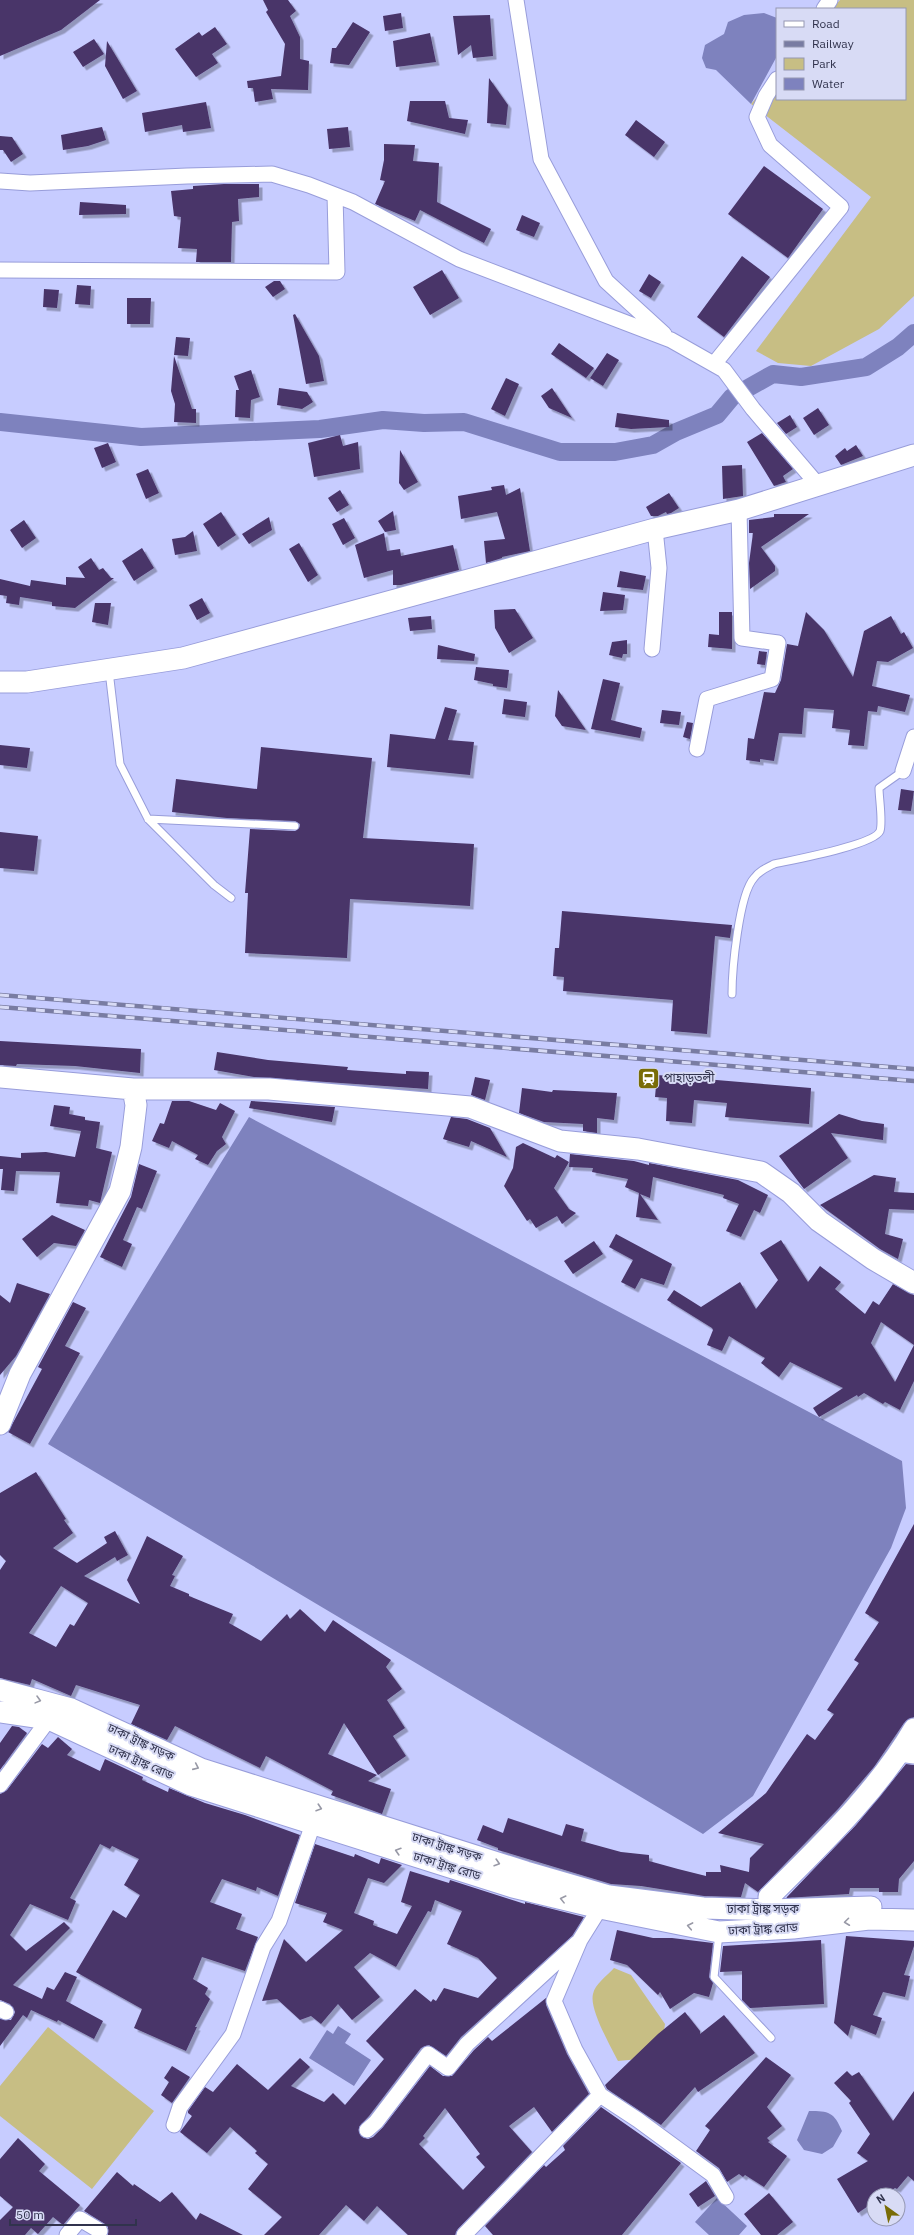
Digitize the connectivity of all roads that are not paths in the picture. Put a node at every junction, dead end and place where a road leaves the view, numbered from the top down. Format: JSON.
{"nodes":[{"id":1,"x":516,"y":0,"type":"edge"},
{"id":2,"x":776,"y":81,"type":"edge"},
{"id":3,"x":0,"y":181,"type":"edge"},
{"id":4,"x":335,"y":195,"type":"junction"},
{"id":5,"x":0,"y":270,"type":"edge"},
{"id":6,"x":671,"y":340,"type":"junction"},
{"id":7,"x":719,"y":367,"type":"junction"},
{"id":8,"x":914,"y":455,"type":"edge"},
{"id":9,"x":818,"y":485,"type":"junction"},
{"id":10,"x":739,"y":510,"type":"junction"},
{"id":11,"x":655,"y":529,"type":"junction"},
{"id":12,"x":652,"y":649,"type":"dead end"},
{"id":13,"x":108,"y":669,"type":"junction"},
{"id":14,"x":0,"y":682,"type":"edge"},
{"id":15,"x":914,"y":737,"type":"edge"},
{"id":16,"x":696,"y":749,"type":"dead end"},
{"id":17,"x":904,"y":771,"type":"joint"},
{"id":18,"x":148,"y":819,"type":"junction"},
{"id":19,"x":295,"y":826,"type":"dead end"},
{"id":20,"x":231,"y":898,"type":"dead end"},
{"id":21,"x":732,"y":994,"type":"dead end"},
{"id":22,"x":0,"y":1077,"type":"edge"},
{"id":23,"x":133,"y":1089,"type":"junction"},
{"id":24,"x":914,"y":1283,"type":"edge"},
{"id":25,"x":0,"y":1424,"type":"edge"},
{"id":26,"x":0,"y":1690,"type":"edge"},
{"id":27,"x":0,"y":1712,"type":"edge"},
{"id":28,"x":49,"y":1719,"type":"junction"},
{"id":29,"x":914,"y":1728,"type":"edge"},
{"id":30,"x":907,"y":1755,"type":"edge"},
{"id":31,"x":0,"y":1785,"type":"edge"},
{"id":32,"x":313,"y":1824,"type":"junction"},
{"id":33,"x":914,"y":1907,"type":"edge"},
{"id":34,"x":600,"y":1908,"type":"junction"},
{"id":35,"x":771,"y":1920,"type":"junction"},
{"id":36,"x":914,"y":1920,"type":"edge"},
{"id":37,"x":719,"y":1932,"type":"junction"},
{"id":38,"x":580,"y":1940,"type":"junction"},
{"id":39,"x":771,"y":2038,"type":"dead end"},
{"id":40,"x":600,"y":2095,"type":"junction"},
{"id":41,"x":174,"y":2124,"type":"dead end"},
{"id":42,"x":367,"y":2130,"type":"dead end"},
{"id":43,"x":726,"y":2197,"type":"dead end"},
{"id":44,"x":100,"y":2231,"type":"dead end"},
{"id":45,"x":67,"y":2235,"type":"edge"},
{"id":46,"x":464,"y":2235,"type":"edge"}],
"edges":[{"from":1,"to":6,"type":"street"},
{"from":2,"to":7,"type":"street"},
{"from":3,"to":4,"type":"street"},
{"from":4,"to":5,"type":"street"},
{"from":4,"to":6,"type":"street"},
{"from":6,"to":7,"type":"street"},
{"from":7,"to":9,"type":"street"},
{"from":8,"to":9,"type":"main road"},
{"from":9,"to":10,"type":"main road"},
{"from":10,"to":11,"type":"main road"},
{"from":10,"to":16,"type":"street"},
{"from":11,"to":12,"type":"street"},
{"from":11,"to":13,"type":"main road"},
{"from":13,"to":14,"type":"main road"},
{"from":13,"to":18,"type":"lane"},
{"from":15,"to":17,"type":"street"},
{"from":17,"to":21,"type":"lane"},
{"from":18,"to":19,"type":"lane"},
{"from":18,"to":20,"type":"lane"},
{"from":22,"to":23,"type":"main road"},
{"from":23,"to":24,"type":"main road"},
{"from":23,"to":25,"type":"main road"},
{"from":26,"to":35,"type":"main road","name":"ঢাকা ট্রাঙ্ক সড়ক","one_way":true},
{"from":27,"to":28,"type":"main road","name":"ঢাকা ট্রাঙ্ক রোড"},
{"from":28,"to":31,"type":"street"},
{"from":28,"to":32,"type":"main road","name":"ঢাকা ট্রাঙ্ক রোড"},
{"from":29,"to":30,"type":"main road"},
{"from":30,"to":35,"type":"main road"},
{"from":34,"to":32,"type":"main road","name":"ঢাকা ট্রাঙ্ক রোড","one_way":true},
{"from":32,"to":41,"type":"street"},
{"from":33,"to":35,"type":"main road","name":"ঢাকা ট্রাঙ্ক সড়ক"},
{"from":37,"to":34,"type":"main road","name":"ঢাকা ট্রাঙ্ক রোড","one_way":true},
{"from":34,"to":38,"type":"street"},
{"from":36,"to":35,"type":"main road","name":"ঢাকা ট্রাঙ্ক রোড","one_way":true},
{"from":35,"to":37,"type":"main road","name":"ঢাকা ট্রাঙ্ক রোড"},
{"from":37,"to":39,"type":"lane"},
{"from":38,"to":40,"type":"street"},
{"from":38,"to":42,"type":"street"},
{"from":40,"to":43,"type":"street"},
{"from":40,"to":46,"type":"street"},
{"from":44,"to":45,"type":"street"}]}
